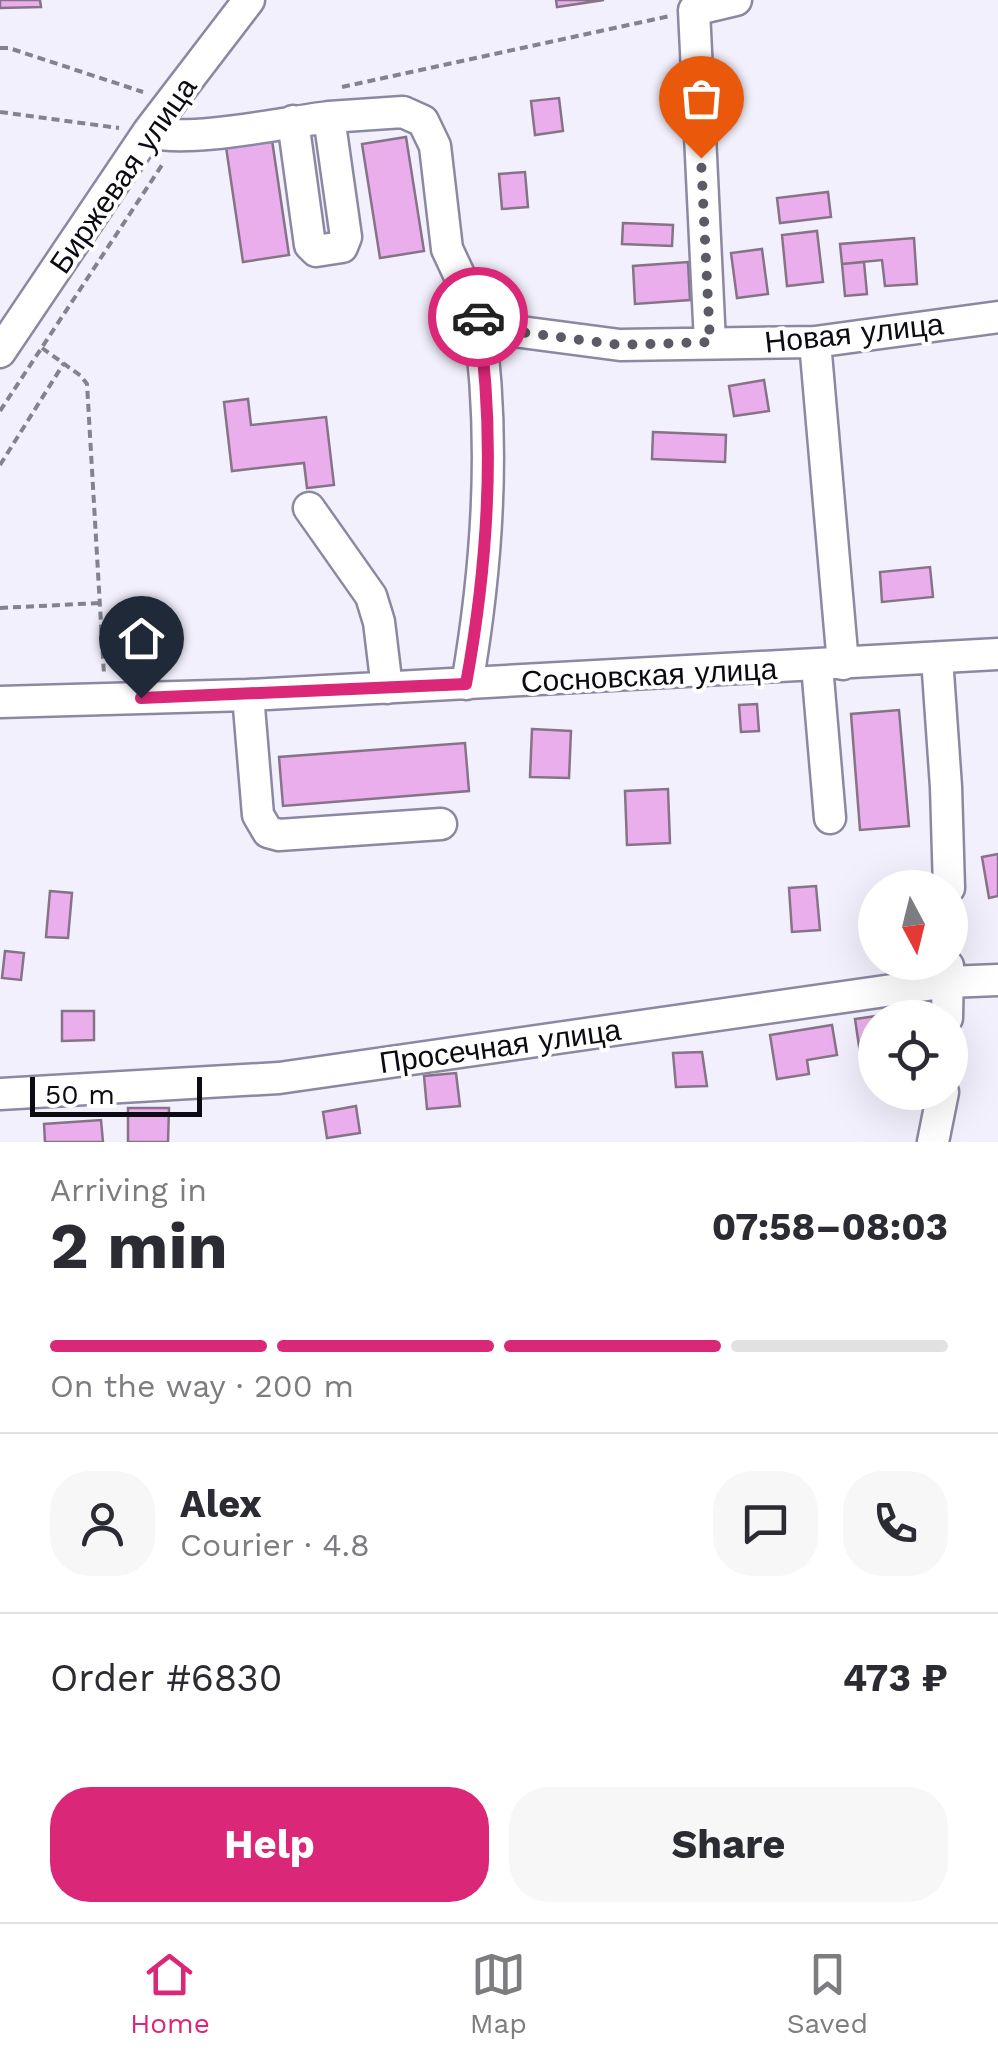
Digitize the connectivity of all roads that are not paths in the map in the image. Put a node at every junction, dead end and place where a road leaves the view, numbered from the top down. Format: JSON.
{"nodes":[{"id":1,"x":249,"y":0,"type":"edge"},
{"id":2,"x":736,"y":0,"type":"edge"},
{"id":3,"x":328,"y":117,"type":"junction"},
{"id":4,"x":293,"y":121,"type":"junction"},
{"id":5,"x":148,"y":132,"type":"junction"},
{"id":6,"x":478,"y":314,"type":"junction"},
{"id":7,"x":998,"y":317,"type":"edge"},
{"id":8,"x":710,"y":342,"type":"junction"},
{"id":9,"x":816,"y":342,"type":"junction"},
{"id":10,"x":0,"y":352,"type":"edge"},
{"id":11,"x":310,"y":508,"type":"dead end"},
{"id":12,"x":998,"y":654,"type":"edge"},
{"id":13,"x":937,"y":658,"type":"junction"},
{"id":14,"x":830,"y":665,"type":"junction"},
{"id":15,"x":466,"y":684,"type":"junction"},
{"id":16,"x":387,"y":688,"type":"junction"},
{"id":17,"x":248,"y":695,"type":"junction"},
{"id":18,"x":0,"y":702,"type":"edge"},
{"id":19,"x":830,"y":818,"type":"dead end"},
{"id":20,"x":441,"y":824,"type":"dead end"},
{"id":21,"x":948,"y":870,"type":"edge"},
{"id":22,"x":968,"y":975,"type":"edge"},
{"id":23,"x":897,"y":980,"type":"edge"},
{"id":24,"x":998,"y":980,"type":"edge"},
{"id":25,"x":0,"y":1094,"type":"edge"},
{"id":26,"x":939,"y":1110,"type":"edge"},
{"id":27,"x":933,"y":1142,"type":"edge"}],
"edges":[{"from":1,"to":5,"type":"street","name":"Биржевая улица"},
{"from":2,"to":8,"type":"street"},
{"from":3,"to":4,"type":"street"},
{"from":3,"to":4,"type":"street"},
{"from":3,"to":6,"type":"street"},
{"from":4,"to":5,"type":"street"},
{"from":5,"to":10,"type":"street","name":"Биржевая улица"},
{"from":6,"to":8,"type":"street","name":"Новая улица"},
{"from":6,"to":15,"type":"street"},
{"from":7,"to":9,"type":"street","name":"Новая улица"},
{"from":8,"to":9,"type":"street","name":"Новая улица"},
{"from":9,"to":14,"type":"street"},
{"from":11,"to":16,"type":"street"},
{"from":12,"to":13,"type":"street","name":"Сосновская улица"},
{"from":13,"to":14,"type":"street","name":"Сосновская улица"},
{"from":13,"to":21,"type":"street"},
{"from":14,"to":15,"type":"street","name":"Сосновская улица"},
{"from":14,"to":19,"type":"street"},
{"from":15,"to":16,"type":"street","name":"Сосновская улица"},
{"from":16,"to":17,"type":"street","name":"Сосновская улица"},
{"from":17,"to":18,"type":"street","name":"Сосновская улица"},
{"from":17,"to":20,"type":"street"},
{"from":22,"to":24,"type":"street","name":"Просечная улица"},
{"from":23,"to":25,"type":"street","name":"Просечная улица"},
{"from":26,"to":27,"type":"street"}]}
